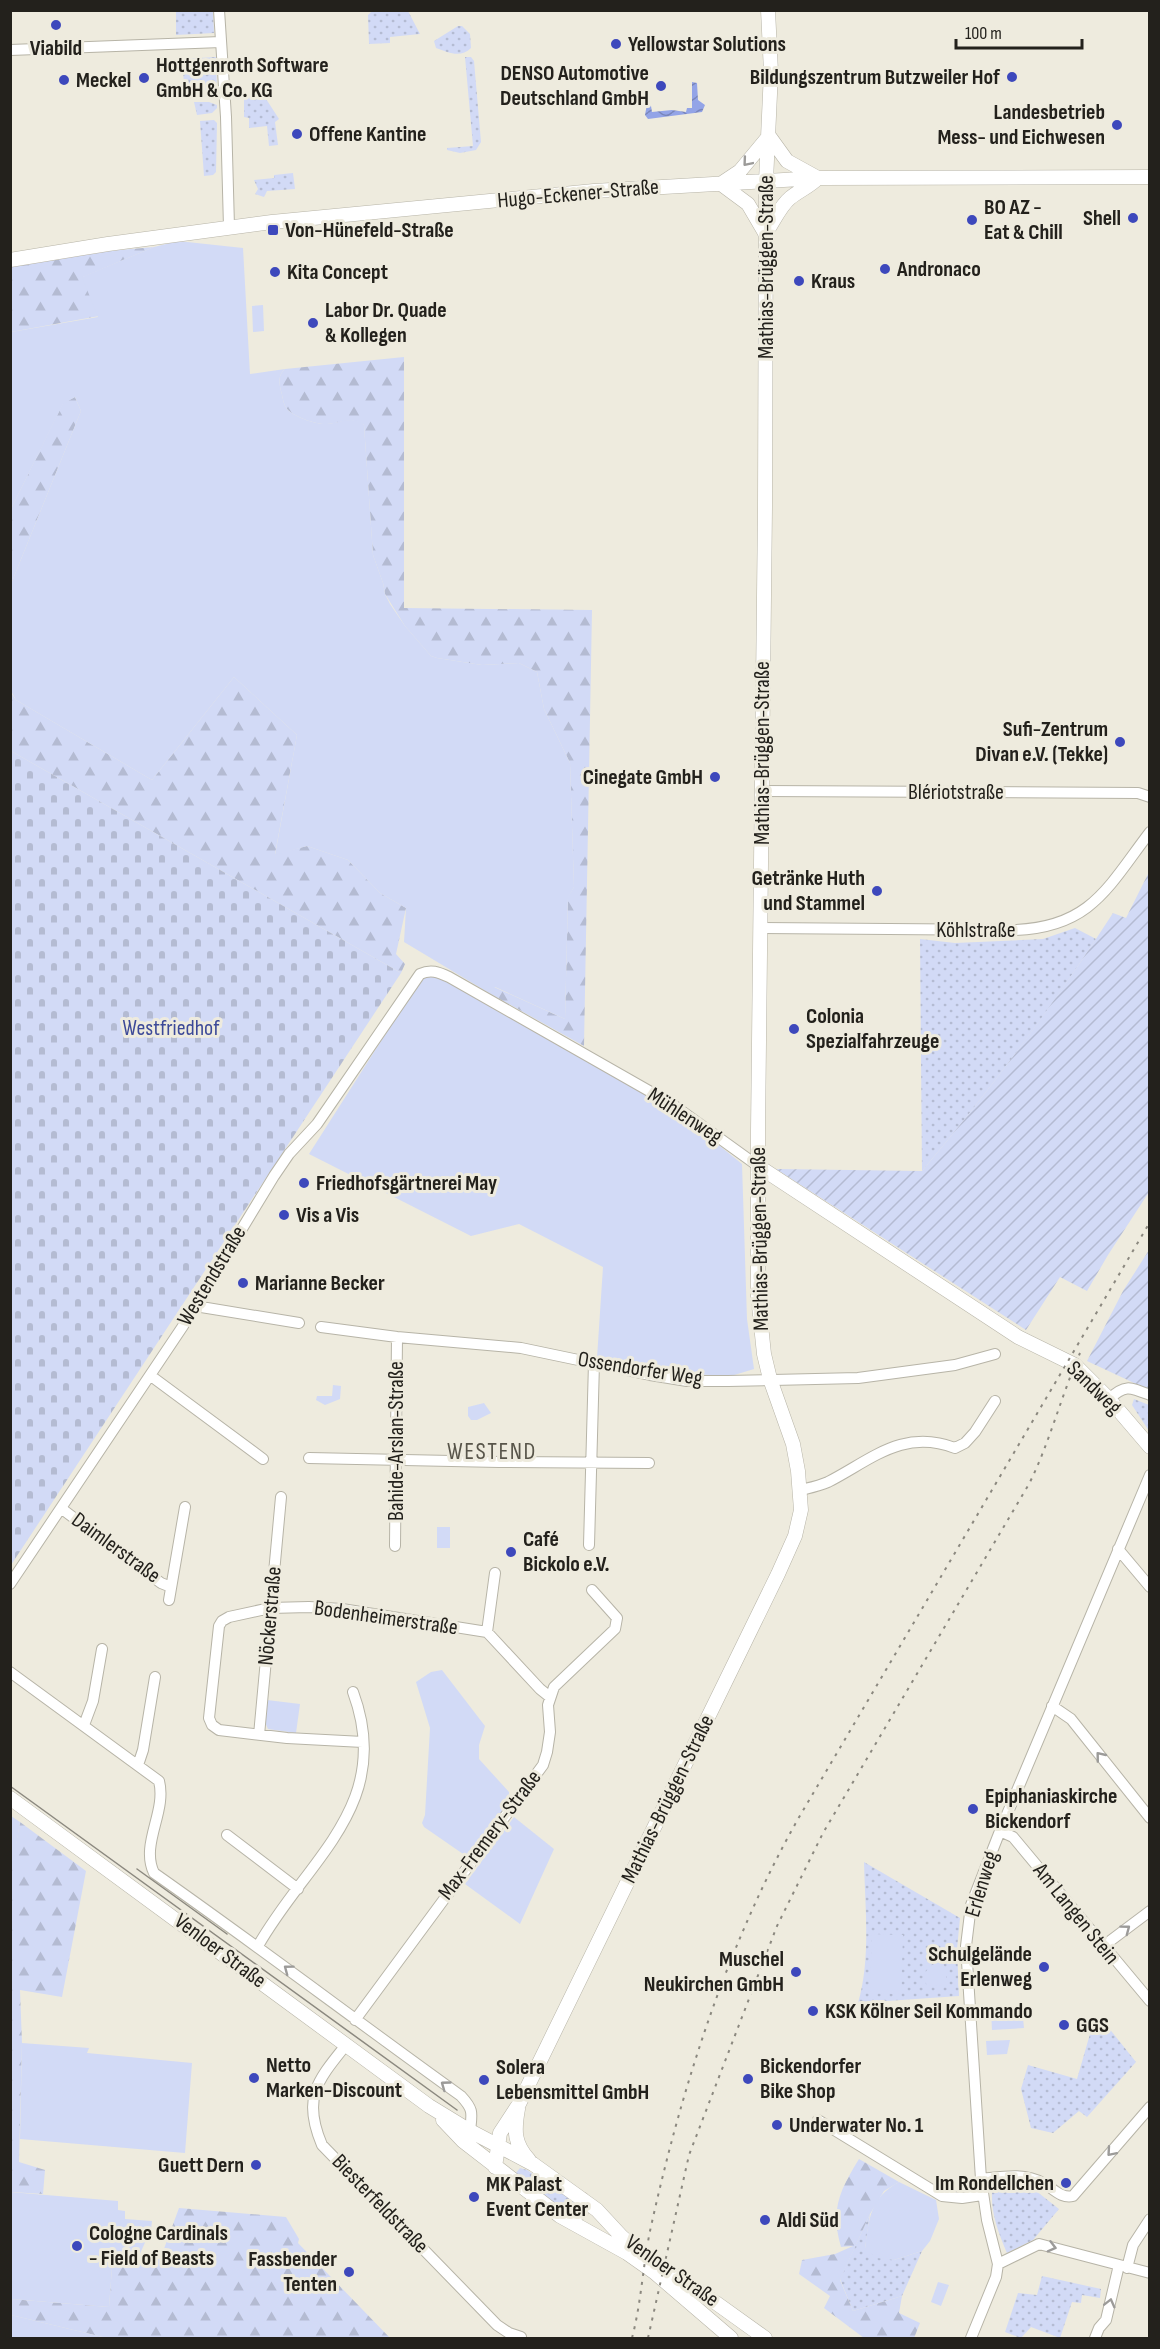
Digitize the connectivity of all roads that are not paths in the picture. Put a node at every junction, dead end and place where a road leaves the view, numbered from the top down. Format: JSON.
{"nodes":[{"id":1,"x":219,"y":10,"type":"edge"},
{"id":2,"x":768,"y":10,"type":"edge"},
{"id":3,"x":221,"y":42,"type":"junction"},
{"id":4,"x":10,"y":50,"type":"edge"},
{"id":5,"x":769,"y":136,"type":"junction"},
{"id":6,"x":1149,"y":177,"type":"edge"},
{"id":7,"x":818,"y":178,"type":"junction"},
{"id":8,"x":766,"y":181,"type":"junction"},
{"id":9,"x":721,"y":184,"type":"junction"},
{"id":10,"x":229,"y":227,"type":"junction"},
{"id":11,"x":765,"y":234,"type":"junction"},
{"id":12,"x":10,"y":260,"type":"edge"},
{"id":13,"x":761,"y":791,"type":"junction"},
{"id":14,"x":1149,"y":797,"type":"edge"},
{"id":15,"x":1149,"y":832,"type":"edge"},
{"id":16,"x":761,"y":928,"type":"junction"},
{"id":17,"x":420,"y":974,"type":"joint"},
{"id":18,"x":758,"y":1166,"type":"junction"},
{"id":19,"x":195,"y":1306,"type":"junction"},
{"id":20,"x":299,"y":1323,"type":"dead end"},
{"id":21,"x":321,"y":1327,"type":"dead end"},
{"id":22,"x":397,"y":1337,"type":"junction"},
{"id":23,"x":994,"y":1354,"type":"dead end"},
{"id":24,"x":1062,"y":1358,"type":"joint"},
{"id":25,"x":594,"y":1363,"type":"junction"},
{"id":26,"x":150,"y":1376,"type":"junction"},
{"id":27,"x":770,"y":1379,"type":"junction"},
{"id":28,"x":1149,"y":1395,"type":"edge"},
{"id":29,"x":1109,"y":1399,"type":"junction"},
{"id":30,"x":995,"y":1401,"type":"dead end"},
{"id":31,"x":1149,"y":1447,"type":"edge"},
{"id":32,"x":263,"y":1458,"type":"dead end"},
{"id":33,"x":309,"y":1458,"type":"dead end"},
{"id":34,"x":395,"y":1460,"type":"junction"},
{"id":35,"x":592,"y":1463,"type":"junction"},
{"id":36,"x":649,"y":1463,"type":"dead end"},
{"id":37,"x":1149,"y":1475,"type":"edge"},
{"id":38,"x":801,"y":1490,"type":"junction"},
{"id":39,"x":281,"y":1497,"type":"dead end"},
{"id":40,"x":185,"y":1507,"type":"dead end"},
{"id":41,"x":62,"y":1509,"type":"junction"},
{"id":42,"x":589,"y":1545,"type":"dead end"},
{"id":43,"x":395,"y":1546,"type":"dead end"},
{"id":44,"x":1118,"y":1549,"type":"junction"},
{"id":45,"x":495,"y":1573,"type":"dead end"},
{"id":46,"x":10,"y":1584,"type":"edge"},
{"id":47,"x":171,"y":1587,"type":"junction"},
{"id":48,"x":1149,"y":1587,"type":"edge"},
{"id":49,"x":592,"y":1590,"type":"dead end"},
{"id":50,"x":169,"y":1600,"type":"dead end"},
{"id":51,"x":270,"y":1608,"type":"junction"},
{"id":52,"x":487,"y":1632,"type":"junction"},
{"id":53,"x":102,"y":1649,"type":"dead end"},
{"id":54,"x":10,"y":1672,"type":"edge"},
{"id":55,"x":155,"y":1677,"type":"dead end"},
{"id":56,"x":353,"y":1692,"type":"dead end"},
{"id":57,"x":550,"y":1696,"type":"junction"},
{"id":58,"x":1052,"y":1706,"type":"junction"},
{"id":59,"x":84,"y":1725,"type":"junction"},
{"id":60,"x":259,"y":1735,"type":"junction"},
{"id":61,"x":363,"y":1742,"type":"junction"},
{"id":62,"x":138,"y":1765,"type":"junction"},
{"id":63,"x":10,"y":1798,"type":"edge"},
{"id":64,"x":1149,"y":1818,"type":"edge"},
{"id":65,"x":1000,"y":1831,"type":"junction"},
{"id":66,"x":227,"y":1835,"type":"dead end"},
{"id":67,"x":298,"y":1889,"type":"junction"},
{"id":68,"x":1149,"y":1911,"type":"edge"},
{"id":69,"x":258,"y":1946,"type":"junction"},
{"id":70,"x":1102,"y":1947,"type":"junction"},
{"id":71,"x":1149,"y":2001,"type":"edge"},
{"id":72,"x":355,"y":2020,"type":"junction"},
{"id":73,"x":346,"y":2045,"type":"junction"},
{"id":74,"x":519,"y":2104,"type":"junction"},
{"id":75,"x":429,"y":2106,"type":"junction"},
{"id":76,"x":1149,"y":2108,"type":"edge"},
{"id":77,"x":818,"y":2120,"type":"dead end"},
{"id":78,"x":470,"y":2131,"type":"junction"},
{"id":79,"x":497,"y":2144,"type":"junction"},
{"id":80,"x":533,"y":2164,"type":"junction"},
{"id":81,"x":495,"y":2167,"type":"junction"},
{"id":82,"x":512,"y":2178,"type":"junction"},
{"id":83,"x":981,"y":2179,"type":"junction"},
{"id":84,"x":982,"y":2195,"type":"junction"},
{"id":85,"x":582,"y":2199,"type":"junction"},
{"id":86,"x":560,"y":2216,"type":"junction"},
{"id":87,"x":1149,"y":2219,"type":"edge"},
{"id":88,"x":998,"y":2264,"type":"junction"},
{"id":89,"x":1123,"y":2267,"type":"junction"},
{"id":90,"x":1149,"y":2273,"type":"edge"},
{"id":91,"x":521,"y":2337,"type":"dead end"},
{"id":92,"x":731,"y":2338,"type":"edge"},
{"id":93,"x":765,"y":2338,"type":"edge"},
{"id":94,"x":973,"y":2338,"type":"edge"},
{"id":95,"x":1095,"y":2338,"type":"edge"}],
"edges":[{"from":1,"to":3,"type":"street"},
{"from":2,"to":5,"type":"street","name":"Mathias-Brüggen-Straße"},
{"from":3,"to":4,"type":"street"},
{"from":3,"to":10,"type":"street"},
{"from":5,"to":7,"type":"street"},
{"from":5,"to":8,"type":"street","name":"Mathias-Brüggen-Straße"},
{"from":5,"to":9,"type":"street","one_way":true},
{"from":6,"to":7,"type":"street","name":"Hugo-Eckener-Straße"},
{"from":7,"to":8,"type":"street","name":"Hugo-Eckener-Straße"},
{"from":7,"to":11,"type":"street"},
{"from":8,"to":9,"type":"street","name":"Hugo-Eckener-Straße"},
{"from":8,"to":11,"type":"street","name":"Mathias-Brüggen-Straße"},
{"from":9,"to":10,"type":"street","name":"Hugo-Eckener-Straße"},
{"from":9,"to":11,"type":"street"},
{"from":10,"to":12,"type":"street","name":"Hugo-Eckener-Straße"},
{"from":11,"to":13,"type":"street","name":"Mathias-Brüggen-Straße"},
{"from":13,"to":14,"type":"street","name":"Blériotstraße"},
{"from":13,"to":16,"type":"street","name":"Mathias-Brüggen-Straße"},
{"from":15,"to":16,"type":"street","name":"Köhlstraße"},
{"from":16,"to":18,"type":"street","name":"Mathias-Brüggen-Straße"},
{"from":17,"to":18,"type":"street","name":"Mühlenweg"},
{"from":17,"to":19,"type":"street","name":"Westendstraße"},
{"from":18,"to":24,"type":"street","name":"Mühlenweg"},
{"from":18,"to":27,"type":"street","name":"Mathias-Brüggen-Straße"},
{"from":19,"to":20,"type":"street"},
{"from":19,"to":26,"type":"street","name":"Westendstraße"},
{"from":21,"to":22,"type":"street","name":"Ossendorfer Weg"},
{"from":22,"to":25,"type":"street","name":"Ossendorfer Weg"},
{"from":22,"to":34,"type":"street","name":"Bahide-Arslan-Straße"},
{"from":23,"to":27,"type":"street","name":"Ossendorfer Weg"},
{"from":24,"to":29,"type":"street","name":"Sandweg"},
{"from":25,"to":27,"type":"street","name":"Ossendorfer Weg"},
{"from":25,"to":35,"type":"street"},
{"from":26,"to":32,"type":"street"},
{"from":26,"to":41,"type":"street","name":"Westendstraße"},
{"from":27,"to":38,"type":"street","name":"Mathias-Brüggen-Straße"},
{"from":28,"to":29,"type":"street"},
{"from":29,"to":31,"type":"street","name":"Sandweg"},
{"from":30,"to":38,"type":"street"},
{"from":33,"to":34,"type":"street"},
{"from":34,"to":35,"type":"street"},
{"from":34,"to":43,"type":"street","name":"Bahide-Arslan-Straße"},
{"from":35,"to":36,"type":"street"},
{"from":35,"to":42,"type":"street"},
{"from":37,"to":44,"type":"street","name":"Erlenweg"},
{"from":38,"to":74,"type":"street","name":"Mathias-Brüggen-Straße"},
{"from":39,"to":51,"type":"street","name":"Nöckerstraße"},
{"from":40,"to":47,"type":"street","name":"Daimlerstraße"},
{"from":41,"to":46,"type":"street","name":"Westendstraße"},
{"from":41,"to":47,"type":"street","name":"Daimlerstraße"},
{"from":44,"to":48,"type":"street"},
{"from":44,"to":58,"type":"street","name":"Erlenweg"},
{"from":45,"to":52,"type":"street","name":"Bodenheimerstraße"},
{"from":47,"to":50,"type":"street","name":"Daimlerstraße"},
{"from":49,"to":57,"type":"street"},
{"from":51,"to":52,"type":"street","name":"Bodenheimerstraße"},
{"from":51,"to":60,"type":"street","name":"Nöckerstraße"},
{"from":51,"to":60,"type":"street","name":"Bodenheimerstraße"},
{"from":52,"to":57,"type":"street","name":"Bodenheimerstraße"},
{"from":53,"to":59,"type":"street"},
{"from":54,"to":59,"type":"street"},
{"from":55,"to":62,"type":"street"},
{"from":56,"to":61,"type":"street"},
{"from":57,"to":72,"type":"street","name":"Max-Fremery-Straße"},
{"from":64,"to":58,"type":"street","one_way":true},
{"from":58,"to":65,"type":"street","name":"Erlenweg"},
{"from":59,"to":62,"type":"street"},
{"from":60,"to":61,"type":"street","name":"Bodenheimerstraße"},
{"from":61,"to":67,"type":"street"},
{"from":62,"to":69,"type":"street"},
{"from":63,"to":73,"type":"street","name":"Venloer Straße"},
{"from":65,"to":70,"type":"street","name":"Am Langen Stein"},
{"from":65,"to":83,"type":"street","name":"Erlenweg"},
{"from":66,"to":67,"type":"street"},
{"from":67,"to":69,"type":"street"},
{"from":70,"to":68,"type":"street","one_way":true},
{"from":72,"to":69,"type":"street","one_way":true},
{"from":70,"to":71,"type":"street","name":"Am Langen Stein"},
{"from":78,"to":72,"type":"street","one_way":true},
{"from":73,"to":75,"type":"street","name":"Venloer Straße"},
{"from":73,"to":91,"type":"street","name":"Biesterfeldstraße"},
{"from":74,"to":79,"type":"street","name":"Mathias-Brüggen-Straße"},
{"from":74,"to":80,"type":"street","name":"Mathias-Brüggen-Straße"},
{"from":75,"to":78,"type":"street","name":"Venloer Straße"},
{"from":75,"to":81,"type":"street","name":"Venloer Straße"},
{"from":76,"to":83,"type":"street","one_way":true},
{"from":77,"to":84,"type":"street"},
{"from":78,"to":79,"type":"street","name":"Venloer Straße"},
{"from":79,"to":80,"type":"street","name":"Venloer Straße"},
{"from":79,"to":81,"type":"street","name":"Mathias-Brüggen-Straße"},
{"from":80,"to":82,"type":"street"},
{"from":80,"to":85,"type":"street","name":"Venloer Straße"},
{"from":81,"to":82,"type":"street","name":"Venloer Straße"},
{"from":82,"to":86,"type":"street","name":"Venloer Straße"},
{"from":83,"to":84,"type":"street","name":"Erlenweg"},
{"from":84,"to":88,"type":"street","name":"Erlenweg"},
{"from":85,"to":86,"type":"street"},
{"from":85,"to":93,"type":"street","name":"Venloer Straße"},
{"from":86,"to":92,"type":"street","name":"Venloer Straße"},
{"from":87,"to":89,"type":"street"},
{"from":88,"to":89,"type":"street","one_way":true},
{"from":88,"to":94,"type":"street"},
{"from":89,"to":90,"type":"street"},
{"from":95,"to":89,"type":"street","one_way":true}]}
